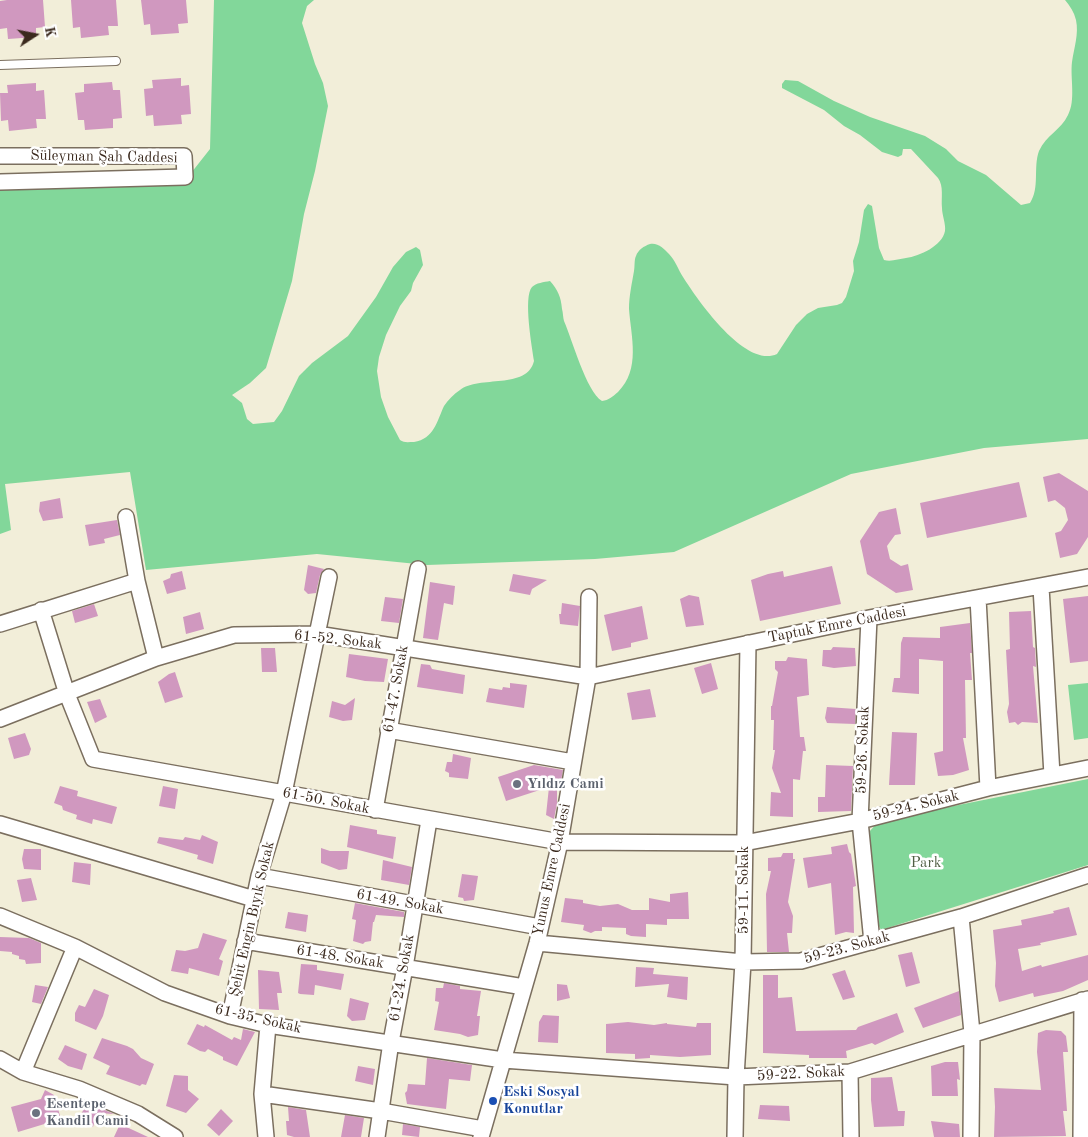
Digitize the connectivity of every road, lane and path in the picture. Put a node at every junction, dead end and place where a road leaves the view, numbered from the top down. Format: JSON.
{"nodes":[{"id":1,"x":116,"y":61,"type":"dead end"},
{"id":2,"x":0,"y":65,"type":"edge"},
{"id":3,"x":0,"y":156,"type":"edge"},
{"id":4,"x":0,"y":182,"type":"edge"},
{"id":5,"x":126,"y":516,"type":"dead end"},
{"id":6,"x":418,"y":569,"type":"dead end"},
{"id":7,"x":329,"y":577,"type":"dead end"},
{"id":8,"x":1088,"y":577,"type":"edge"},
{"id":9,"x":137,"y":581,"type":"junction"},
{"id":10,"x":1041,"y":587,"type":"junction"},
{"id":11,"x":589,"y":597,"type":"dead end"},
{"id":12,"x":978,"y":598,"type":"junction"},
{"id":13,"x":41,"y":610,"type":"junction"},
{"id":14,"x":869,"y":618,"type":"junction"},
{"id":15,"x":0,"y":624,"type":"edge"},
{"id":16,"x":317,"y":634,"type":"junction"},
{"id":17,"x":748,"y":643,"type":"junction"},
{"id":18,"x":403,"y":647,"type":"junction"},
{"id":19,"x":156,"y":658,"type":"junction"},
{"id":20,"x":588,"y":677,"type":"junction"},
{"id":21,"x":67,"y":694,"type":"junction"},
{"id":22,"x":0,"y":719,"type":"edge"},
{"id":23,"x":388,"y":730,"type":"junction"},
{"id":24,"x":573,"y":762,"type":"junction"},
{"id":25,"x":1088,"y":768,"type":"edge"},
{"id":26,"x":1052,"y":775,"type":"junction"},
{"id":27,"x":988,"y":788,"type":"junction"},
{"id":28,"x":284,"y":793,"type":"junction"},
{"id":29,"x":375,"y":810,"type":"junction"},
{"id":30,"x":430,"y":820,"type":"junction"},
{"id":31,"x":860,"y":821,"type":"junction"},
{"id":32,"x":0,"y":824,"type":"edge"},
{"id":33,"x":560,"y":842,"type":"junction"},
{"id":34,"x":744,"y":843,"type":"junction"},
{"id":35,"x":1088,"y":875,"type":"edge"},
{"id":36,"x":259,"y":876,"type":"junction"},
{"id":37,"x":254,"y":898,"type":"junction"},
{"id":38,"x":415,"y":906,"type":"junction"},
{"id":39,"x":0,"y":916,"type":"edge"},
{"id":40,"x":960,"y":917,"type":"junction"},
{"id":41,"x":540,"y":927,"type":"junction"},
{"id":42,"x":245,"y":941,"type":"junction"},
{"id":43,"x":872,"y":942,"type":"junction"},
{"id":44,"x":537,"y":943,"type":"junction"},
{"id":45,"x":75,"y":947,"type":"junction"},
{"id":46,"x":743,"y":962,"type":"junction"},
{"id":47,"x":405,"y":967,"type":"junction"},
{"id":48,"x":524,"y":987,"type":"junction"},
{"id":49,"x":1085,"y":999,"type":"edge"},
{"id":50,"x":230,"y":1016,"type":"junction"},
{"id":51,"x":268,"y":1025,"type":"junction"},
{"id":52,"x":972,"y":1033,"type":"junction"},
{"id":53,"x":391,"y":1042,"type":"junction"},
{"id":54,"x":0,"y":1059,"type":"edge"},
{"id":55,"x":503,"y":1060,"type":"junction"},
{"id":56,"x":23,"y":1072,"type":"junction"},
{"id":57,"x":850,"y":1072,"type":"junction"},
{"id":58,"x":736,"y":1078,"type":"junction"},
{"id":59,"x":262,"y":1094,"type":"junction"},
{"id":60,"x":381,"y":1111,"type":"junction"},
{"id":61,"x":482,"y":1133,"type":"edge"},
{"id":62,"x":174,"y":1137,"type":"edge"},
{"id":63,"x":266,"y":1137,"type":"edge"},
{"id":64,"x":377,"y":1137,"type":"edge"},
{"id":65,"x":735,"y":1137,"type":"edge"},
{"id":66,"x":851,"y":1137,"type":"edge"},
{"id":67,"x":971,"y":1137,"type":"edge"},
{"id":68,"x":1081,"y":1137,"type":"edge"}],
"edges":[{"from":1,"to":2,"type":"lane"},
{"from":3,"to":4,"type":"street","name":"Süleyman Şah Caddesi"},
{"from":5,"to":9,"type":"street"},
{"from":6,"to":18,"type":"street","name":"61-47. Sokak"},
{"from":7,"to":16,"type":"street","name":"Şehit Engin Bıyık Sokak"},
{"from":8,"to":10,"type":"street","name":"Taptuk Emre Caddesi"},
{"from":9,"to":13,"type":"street"},
{"from":9,"to":19,"type":"street"},
{"from":10,"to":12,"type":"street","name":"Taptuk Emre Caddesi"},
{"from":10,"to":26,"type":"street"},
{"from":11,"to":20,"type":"street","name":"Yunus Emre Caddesi"},
{"from":12,"to":14,"type":"street","name":"Taptuk Emre Caddesi"},
{"from":12,"to":27,"type":"street"},
{"from":13,"to":15,"type":"street"},
{"from":13,"to":21,"type":"street"},
{"from":14,"to":17,"type":"street","name":"Taptuk Emre Caddesi"},
{"from":14,"to":31,"type":"street","name":"59-26. Sokak"},
{"from":16,"to":18,"type":"street","name":"61-52. Sokak"},
{"from":16,"to":19,"type":"street","name":"61-52. Sokak"},
{"from":16,"to":28,"type":"street","name":"Şehit Engin Bıyık Sokak"},
{"from":17,"to":20,"type":"street","name":"Taptuk Emre Caddesi"},
{"from":17,"to":34,"type":"street","name":"59-11. Sokak"},
{"from":18,"to":20,"type":"street","name":"61-52. Sokak"},
{"from":18,"to":23,"type":"street","name":"61-47. Sokak"},
{"from":19,"to":21,"type":"street","name":"61-52. Sokak"},
{"from":20,"to":24,"type":"street","name":"Yunus Emre Caddesi"},
{"from":21,"to":22,"type":"street","name":"61-52. Sokak"},
{"from":21,"to":28,"type":"street","name":"61-50. Sokak"},
{"from":23,"to":24,"type":"street"},
{"from":23,"to":29,"type":"street","name":"61-47. Sokak"},
{"from":24,"to":33,"type":"street","name":"Yunus Emre Caddesi"},
{"from":25,"to":26,"type":"street","name":"59-24. Sokak"},
{"from":26,"to":27,"type":"street","name":"59-24. Sokak"},
{"from":27,"to":31,"type":"street","name":"59-24. Sokak"},
{"from":28,"to":29,"type":"street","name":"61-50. Sokak"},
{"from":28,"to":36,"type":"street","name":"Şehit Engin Bıyık Sokak"},
{"from":29,"to":30,"type":"street","name":"61-50. Sokak"},
{"from":30,"to":33,"type":"street","name":"61-50. Sokak"},
{"from":30,"to":38,"type":"street","name":"61-24. Sokak"},
{"from":31,"to":34,"type":"street","name":"59-24. Sokak"},
{"from":31,"to":43,"type":"street","name":"59-26. Sokak"},
{"from":32,"to":37,"type":"street"},
{"from":33,"to":34,"type":"street"},
{"from":33,"to":41,"type":"street","name":"Yunus Emre Caddesi"},
{"from":34,"to":46,"type":"street","name":"59-11. Sokak"},
{"from":35,"to":40,"type":"street","name":"59-23. Sokak"},
{"from":36,"to":37,"type":"street","name":"Şehit Engin Bıyık Sokak"},
{"from":36,"to":38,"type":"street","name":"61-49. Sokak"},
{"from":37,"to":42,"type":"street","name":"Şehit Engin Bıyık Sokak"},
{"from":38,"to":41,"type":"street","name":"61-49. Sokak"},
{"from":38,"to":47,"type":"street","name":"61-24. Sokak"},
{"from":39,"to":45,"type":"street","name":"61-35. Sokak"},
{"from":40,"to":43,"type":"street","name":"59-23. Sokak"},
{"from":40,"to":52,"type":"street"},
{"from":41,"to":44,"type":"street","name":"Yunus Emre Caddesi"},
{"from":42,"to":47,"type":"street","name":"61-48. Sokak"},
{"from":42,"to":50,"type":"street","name":"Şehit Engin Bıyık Sokak"},
{"from":43,"to":46,"type":"street","name":"59-23. Sokak"},
{"from":44,"to":46,"type":"street","name":"59-23. Sokak"},
{"from":44,"to":48,"type":"street","name":"Yunus Emre Caddesi"},
{"from":45,"to":50,"type":"street","name":"61-35. Sokak"},
{"from":45,"to":56,"type":"street"},
{"from":46,"to":58,"type":"street","name":"59-11. Sokak"},
{"from":47,"to":48,"type":"street","name":"61-48. Sokak"},
{"from":47,"to":53,"type":"street","name":"61-24. Sokak"},
{"from":48,"to":55,"type":"street","name":"Yunus Emre Caddesi"},
{"from":49,"to":52,"type":"street","name":"59-22. Sokak"},
{"from":49,"to":68,"type":"street"},
{"from":50,"to":51,"type":"street","name":"61-35. Sokak"},
{"from":51,"to":53,"type":"street","name":"61-35. Sokak"},
{"from":51,"to":59,"type":"street"},
{"from":52,"to":57,"type":"street","name":"59-22. Sokak"},
{"from":52,"to":67,"type":"street"},
{"from":53,"to":55,"type":"street","name":"61-35. Sokak"},
{"from":53,"to":60,"type":"street","name":"61-24. Sokak"},
{"from":54,"to":56,"type":"street"},
{"from":55,"to":58,"type":"street","name":"59-22. Sokak"},
{"from":55,"to":61,"type":"street","name":"Yunus Emre Caddesi"},
{"from":56,"to":62,"type":"street"},
{"from":57,"to":58,"type":"street","name":"59-22. Sokak"},
{"from":57,"to":66,"type":"street"},
{"from":58,"to":65,"type":"street","name":"59-11. Sokak"},
{"from":59,"to":60,"type":"street"},
{"from":59,"to":63,"type":"street"},
{"from":60,"to":61,"type":"street"},
{"from":60,"to":64,"type":"street","name":"61-24. Sokak"}]}
